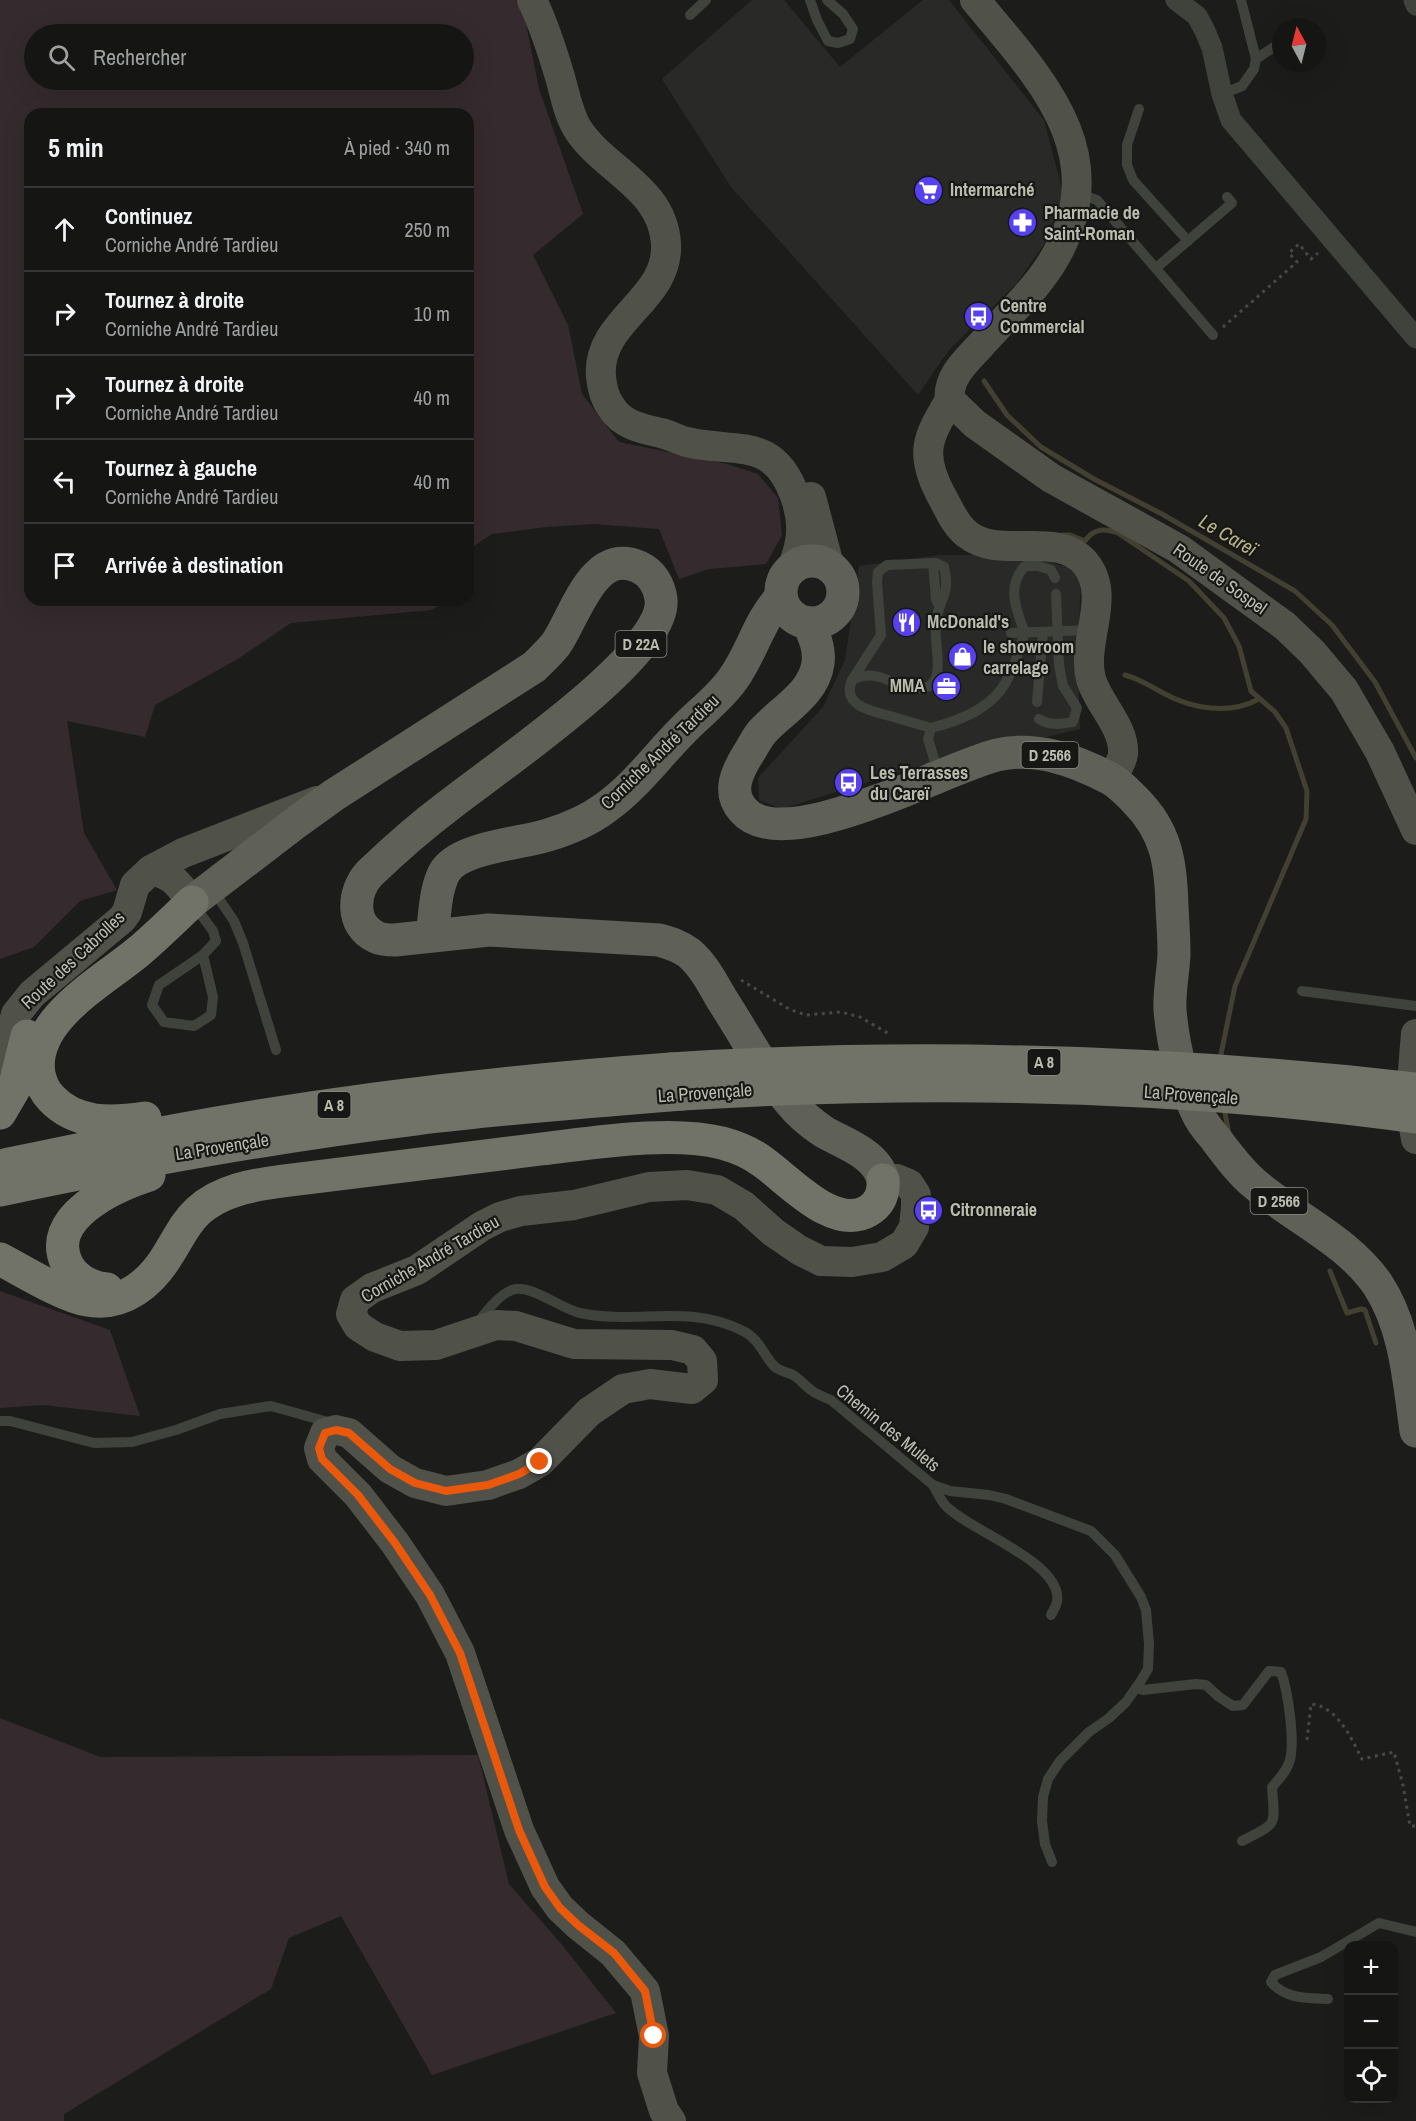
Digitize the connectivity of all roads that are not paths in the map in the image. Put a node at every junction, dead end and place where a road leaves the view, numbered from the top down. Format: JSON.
{"nodes":[{"id":1,"x":532,"y":0,"type":"edge"},
{"id":2,"x":706,"y":0,"type":"edge"},
{"id":3,"x":810,"y":0,"type":"edge"},
{"id":4,"x":827,"y":0,"type":"edge"},
{"id":5,"x":975,"y":0,"type":"edge"},
{"id":6,"x":1176,"y":0,"type":"edge"},
{"id":7,"x":1241,"y":0,"type":"edge"},
{"id":8,"x":1413,"y":0,"type":"edge"},
{"id":9,"x":1416,"y":5,"type":"edge"},
{"id":10,"x":690,"y":15,"type":"dead end"},
{"id":11,"x":1272,"y":48,"type":"edge"},
{"id":12,"x":1256,"y":59,"type":"junction"},
{"id":13,"x":1222,"y":94,"type":"junction"},
{"id":14,"x":1139,"y":109,"type":"dead end"},
{"id":15,"x":1076,"y":193,"type":"junction"},
{"id":16,"x":1227,"y":197,"type":"dead end"},
{"id":17,"x":1188,"y":241,"type":"junction"},
{"id":18,"x":1156,"y":267,"type":"junction"},
{"id":19,"x":1213,"y":335,"type":"road end"},
{"id":20,"x":1416,"y":338,"type":"edge"},
{"id":21,"x":950,"y":400,"type":"junction"},
{"id":22,"x":667,"y":434,"type":"junction"},
{"id":23,"x":829,"y":565,"type":"junction"},
{"id":24,"x":794,"y":566,"type":"junction"},
{"id":25,"x":1055,"y":578,"type":"dead end"},
{"id":26,"x":1056,"y":594,"type":"dead end"},
{"id":27,"x":805,"y":614,"type":"junction"},
{"id":28,"x":1092,"y":630,"type":"junction"},
{"id":29,"x":1057,"y":631,"type":"junction"},
{"id":30,"x":1042,"y":632,"type":"junction"},
{"id":31,"x":1011,"y":633,"type":"dead end"},
{"id":32,"x":1025,"y":633,"type":"junction"},
{"id":33,"x":852,"y":680,"type":"junction"},
{"id":34,"x":1037,"y":702,"type":"dead end"},
{"id":35,"x":1039,"y":719,"type":"dead end"},
{"id":36,"x":933,"y":743,"type":"junction"},
{"id":37,"x":1117,"y":758,"type":"junction"},
{"id":38,"x":334,"y":795,"type":"junction"},
{"id":39,"x":868,"y":805,"type":"junction"},
{"id":40,"x":797,"y":822,"type":"junction"},
{"id":41,"x":1416,"y":830,"type":"edge"},
{"id":42,"x":183,"y":853,"type":"junction"},
{"id":43,"x":151,"y":870,"type":"junction"},
{"id":44,"x":207,"y":891,"type":"junction"},
{"id":45,"x":432,"y":935,"type":"junction"},
{"id":46,"x":203,"y":955,"type":"junction"},
{"id":47,"x":1302,"y":991,"type":"dead end"},
{"id":48,"x":1416,"y":1006,"type":"edge"},
{"id":49,"x":1416,"y":1034,"type":"edge"},
{"id":50,"x":276,"y":1050,"type":"dead end"},
{"id":51,"x":0,"y":1074,"type":"edge"},
{"id":52,"x":676,"y":1082,"type":"junction"},
{"id":53,"x":389,"y":1097,"type":"junction"},
{"id":54,"x":1415,"y":1104,"type":"edge"},
{"id":55,"x":0,"y":1113,"type":"edge"},
{"id":56,"x":1416,"y":1139,"type":"edge"},
{"id":57,"x":261,"y":1141,"type":"junction"},
{"id":58,"x":0,"y":1166,"type":"edge"},
{"id":59,"x":883,"y":1180,"type":"junction"},
{"id":60,"x":0,"y":1190,"type":"edge"},
{"id":61,"x":0,"y":1259,"type":"edge"},
{"id":62,"x":144,"y":1284,"type":"junction"},
{"id":63,"x":473,"y":1332,"type":"junction"},
{"id":64,"x":0,"y":1421,"type":"edge"},
{"id":65,"x":336,"y":1430,"type":"junction"},
{"id":66,"x":1416,"y":1431,"type":"edge"},
{"id":67,"x":933,"y":1485,"type":"junction"},
{"id":68,"x":1052,"y":1615,"type":"dead end"},
{"id":69,"x":1136,"y":1688,"type":"junction"},
{"id":70,"x":1242,"y":1840,"type":"dead end"},
{"id":71,"x":1052,"y":1862,"type":"dead end"},
{"id":72,"x":1416,"y":1932,"type":"edge"},
{"id":73,"x":1328,"y":1999,"type":"dead end"},
{"id":74,"x":671,"y":2121,"type":"edge"}],
"edges":[{"from":1,"to":22,"type":"street"},
{"from":2,"to":10,"type":"lane"},
{"from":3,"to":4,"type":"lane"},
{"from":5,"to":15,"type":"street"},
{"from":6,"to":13,"type":"street"},
{"from":7,"to":12,"type":"lane"},
{"from":8,"to":9,"type":"street"},
{"from":11,"to":12,"type":"lane"},
{"from":12,"to":13,"type":"lane"},
{"from":13,"to":20,"type":"street"},
{"from":14,"to":17,"type":"lane"},
{"from":15,"to":18,"type":"lane"},
{"from":15,"to":21,"type":"street"},
{"from":16,"to":17,"type":"lane"},
{"from":17,"to":18,"type":"lane"},
{"from":18,"to":19,"type":"lane"},
{"from":21,"to":28,"type":"street"},
{"from":21,"to":41,"type":"street","name":"Route de Sospel"},
{"from":22,"to":23,"type":"street"},
{"from":22,"to":24,"type":"street"},
{"from":23,"to":24,"type":"main road"},
{"from":23,"to":27,"type":"main road"},
{"from":24,"to":27,"type":"main road"},
{"from":25,"to":32,"type":"lane"},
{"from":26,"to":29,"type":"lane"},
{"from":27,"to":40,"type":"main road","number":"D 2566"},
{"from":27,"to":45,"type":"main road","name":"Corniche André Tardieu"},
{"from":28,"to":29,"type":"lane"},
{"from":28,"to":37,"type":"street"},
{"from":29,"to":30,"type":"lane"},
{"from":29,"to":35,"type":"lane"},
{"from":30,"to":32,"type":"lane"},
{"from":30,"to":34,"type":"lane"},
{"from":31,"to":32,"type":"lane"},
{"from":32,"to":36,"type":"lane"},
{"from":33,"to":33,"type":"lane"},
{"from":33,"to":36,"type":"lane"},
{"from":36,"to":37,"type":"main road","number":"D 2566"},
{"from":36,"to":39,"type":"lane"},
{"from":36,"to":40,"type":"main road","number":"D 2566"},
{"from":37,"to":39,"type":"main road","number":"D 2566"},
{"from":37,"to":66,"type":"main road","number":"D 2566"},
{"from":38,"to":42,"type":"street","name":"Route des Cabrolles","number":"D 22A"},
{"from":38,"to":44,"type":"main road"},
{"from":38,"to":45,"type":"main road","number":"D 22A"},
{"from":39,"to":40,"type":"main road","number":"D 2566"},
{"from":42,"to":43,"type":"street","name":"Route des Cabrolles","number":"D 22A"},
{"from":42,"to":44,"type":"street"},
{"from":43,"to":44,"type":"street"},
{"from":43,"to":51,"type":"street","name":"Route des Cabrolles","number":"D 22A"},
{"from":44,"to":46,"type":"lane"},
{"from":44,"to":50,"type":"lane"},
{"from":44,"to":53,"type":"highway"},
{"from":44,"to":55,"type":"highway"},
{"from":45,"to":59,"type":"main road"},
{"from":46,"to":46,"type":"lane"},
{"from":47,"to":48,"type":"lane"},
{"from":49,"to":54,"type":"street"},
{"from":52,"to":53,"type":"highway","name":"La Provençale","number":"A 8"},
{"from":52,"to":54,"type":"highway","name":"La Provençale","number":"A 8","bridge":true},
{"from":52,"to":57,"type":"highway","name":"La Provençale","number":"A 8"},
{"from":53,"to":58,"type":"highway","name":"La Provençale","number":"A 8"},
{"from":54,"to":56,"type":"street"},
{"from":57,"to":60,"type":"highway","name":"La Provençale","number":"A 8"},
{"from":57,"to":62,"type":"highway"},
{"from":59,"to":62,"type":"highway"},
{"from":59,"to":63,"type":"street","name":"Corniche André Tardieu"},
{"from":61,"to":62,"type":"highway"},
{"from":63,"to":65,"type":"street","name":"Corniche André Tardieu"},
{"from":63,"to":67,"type":"lane","name":"Chemin des Mulets"},
{"from":64,"to":65,"type":"lane"},
{"from":65,"to":74,"type":"street"},
{"from":67,"to":68,"type":"lane"},
{"from":67,"to":69,"type":"lane","name":"Chemin des Mulets"},
{"from":69,"to":70,"type":"lane"},
{"from":69,"to":71,"type":"lane","name":"Chemin des Mulets"},
{"from":72,"to":73,"type":"lane"}]}
